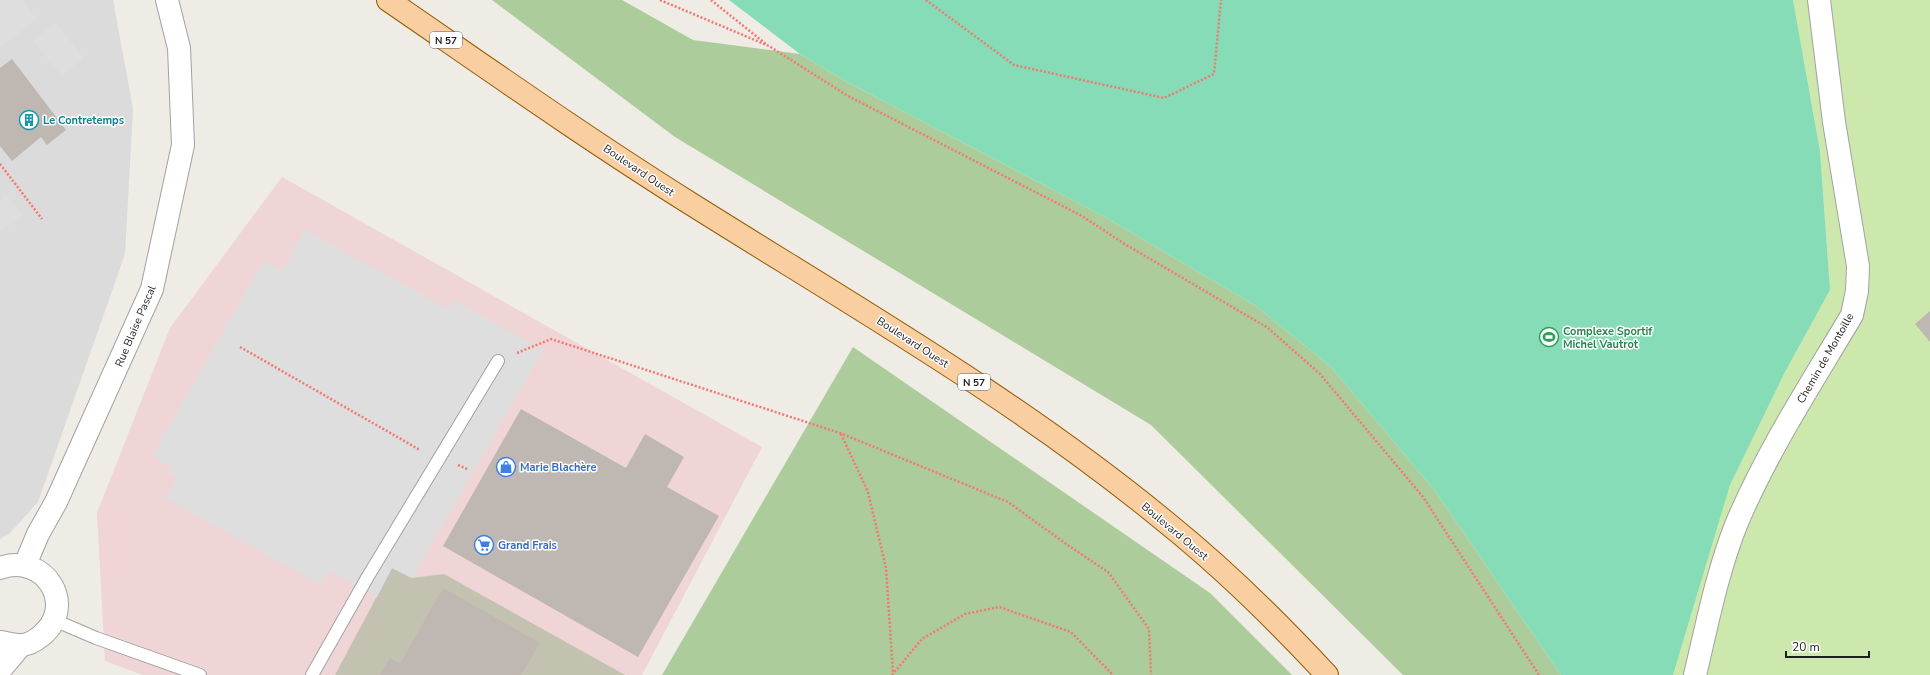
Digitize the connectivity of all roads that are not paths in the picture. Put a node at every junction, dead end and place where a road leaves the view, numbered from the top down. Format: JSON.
{"nodes":[{"id":1,"x":166,"y":0,"type":"edge"},
{"id":2,"x":388,"y":0,"type":"edge"},
{"id":3,"x":411,"y":0,"type":"edge"},
{"id":4,"x":1819,"y":0,"type":"edge"},
{"id":5,"x":505,"y":80,"type":"junction"},
{"id":6,"x":498,"y":361,"type":"road end"},
{"id":7,"x":25,"y":565,"type":"junction"},
{"id":8,"x":0,"y":568,"type":"edge"},
{"id":9,"x":54,"y":620,"type":"junction"},
{"id":10,"x":10,"y":643,"type":"edge"},
{"id":11,"x":0,"y":670,"type":"edge"},
{"id":12,"x":200,"y":675,"type":"edge"},
{"id":13,"x":312,"y":675,"type":"edge"},
{"id":14,"x":1327,"y":675,"type":"edge"},
{"id":15,"x":1695,"y":675,"type":"edge"}],
"edges":[{"from":1,"to":7,"type":"street","name":"Rue Blaise Pascal"},
{"from":2,"to":5,"type":"main road","name":"Boulevard Ouest","number":"N 57"},
{"from":3,"to":5,"type":"main road","name":"Boulevard Ouest","number":"N 57"},
{"from":4,"to":15,"type":"street","name":"Chemin de Montoille"},
{"from":5,"to":14,"type":"main road","name":"Boulevard Ouest","number":"N 57"},
{"from":6,"to":13,"type":"lane"},
{"from":7,"to":8,"type":"street"},
{"from":7,"to":9,"type":"street"},
{"from":9,"to":10,"type":"street"},
{"from":9,"to":12,"type":"lane"},
{"from":10,"to":11,"type":"street"}]}
